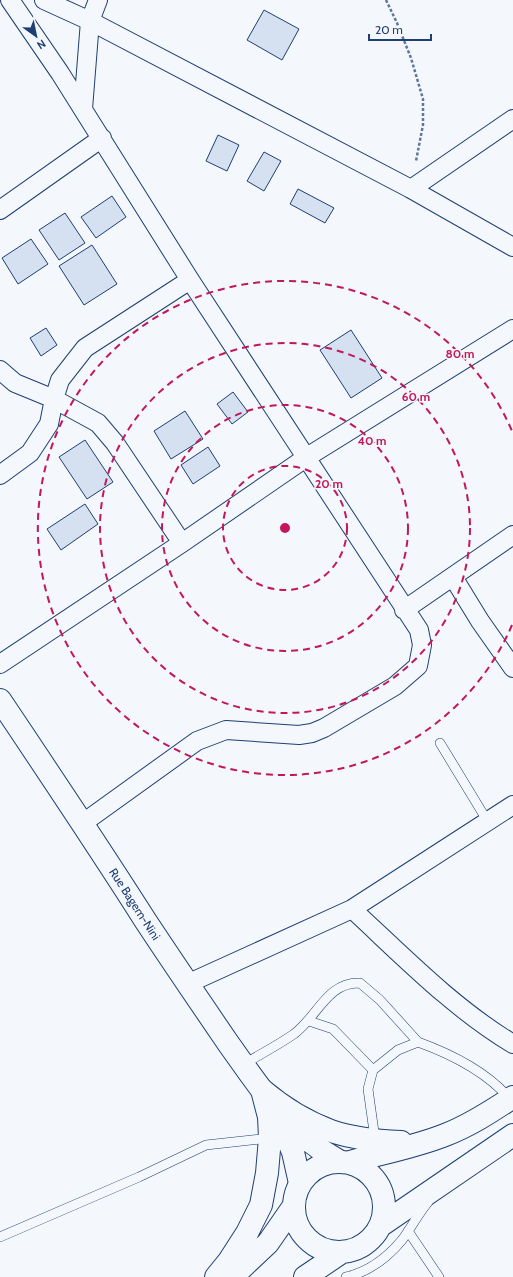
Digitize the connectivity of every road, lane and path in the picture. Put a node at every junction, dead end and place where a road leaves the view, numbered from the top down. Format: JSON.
{"nodes":[{"id":1,"x":10,"y":0,"type":"edge"},
{"id":2,"x":44,"y":0,"type":"edge"},
{"id":3,"x":98,"y":0,"type":"edge"},
{"id":4,"x":386,"y":0,"type":"edge"},
{"id":5,"x":90,"y":22,"type":"junction"},
{"id":6,"x":83,"y":109,"type":"junction"},
{"id":7,"x":513,"y":119,"type":"edge"},
{"id":8,"x":102,"y":138,"type":"junction"},
{"id":9,"x":411,"y":189,"type":"junction"},
{"id":10,"x":0,"y":210,"type":"edge"},
{"id":11,"x":513,"y":247,"type":"edge"},
{"id":12,"x":190,"y":280,"type":"junction"},
{"id":13,"x":513,"y":329,"type":"edge"},
{"id":14,"x":0,"y":370,"type":"edge"},
{"id":15,"x":54,"y":399,"type":"junction"},
{"id":16,"x":307,"y":457,"type":"junction"},
{"id":17,"x":0,"y":475,"type":"edge"},
{"id":18,"x":513,"y":535,"type":"edge"},
{"id":19,"x":182,"y":543,"type":"junction"},
{"id":20,"x":453,"y":577,"type":"junction"},
{"id":21,"x":404,"y":610,"type":"junction"},
{"id":22,"x":0,"y":664,"type":"edge"},
{"id":23,"x":513,"y":668,"type":"edge"},
{"id":24,"x":0,"y":700,"type":"edge"},
{"id":25,"x":440,"y":743,"type":"dead end"},
{"id":26,"x":513,"y":805,"type":"edge"},
{"id":27,"x":488,"y":822,"type":"junction"},
{"id":28,"x":83,"y":823,"type":"junction"},
{"id":29,"x":352,"y":909,"type":"junction"},
{"id":30,"x":187,"y":984,"type":"junction"},
{"id":31,"x":309,"y":1021,"type":"junction"},
{"id":32,"x":418,"y":1042,"type":"junction"},
{"id":33,"x":513,"y":1044,"type":"edge"},
{"id":34,"x":244,"y":1064,"type":"junction"},
{"id":35,"x":373,"y":1070,"type":"junction"},
{"id":36,"x":267,"y":1098,"type":"junction"},
{"id":37,"x":512,"y":1100,"type":"edge"},
{"id":38,"x":513,"y":1135,"type":"edge"},
{"id":39,"x":270,"y":1138,"type":"junction"},
{"id":40,"x":375,"y":1141,"type":"junction"},
{"id":41,"x":423,"y":1143,"type":"junction"},
{"id":42,"x":344,"y":1162,"type":"junction"},
{"id":43,"x":444,"y":1182,"type":"junction"},
{"id":44,"x":300,"y":1183,"type":"junction"},
{"id":45,"x":293,"y":1207,"type":"junction"},
{"id":46,"x":380,"y":1226,"type":"junction"},
{"id":47,"x":408,"y":1231,"type":"junction"},
{"id":48,"x":0,"y":1237,"type":"edge"},
{"id":49,"x":342,"y":1252,"type":"junction"},
{"id":50,"x":363,"y":1274,"type":"edge"},
{"id":51,"x":216,"y":1277,"type":"edge"},
{"id":52,"x":232,"y":1277,"type":"edge"},
{"id":53,"x":305,"y":1277,"type":"edge"},
{"id":54,"x":346,"y":1277,"type":"edge"},
{"id":55,"x":439,"y":1277,"type":"edge"}],
"edges":[{"from":1,"to":6,"type":"street"},
{"from":2,"to":5,"type":"street"},
{"from":3,"to":5,"type":"street"},
{"from":4,"to":9,"type":"path"},
{"from":5,"to":6,"type":"street"},
{"from":5,"to":9,"type":"street"},
{"from":6,"to":8,"type":"street"},
{"from":7,"to":9,"type":"street"},
{"from":8,"to":10,"type":"street"},
{"from":8,"to":12,"type":"street"},
{"from":9,"to":11,"type":"street"},
{"from":12,"to":15,"type":"street"},
{"from":12,"to":16,"type":"street"},
{"from":13,"to":16,"type":"street"},
{"from":14,"to":15,"type":"street"},
{"from":15,"to":17,"type":"street"},
{"from":15,"to":19,"type":"street"},
{"from":16,"to":19,"type":"street"},
{"from":16,"to":21,"type":"street"},
{"from":18,"to":20,"type":"street"},
{"from":19,"to":22,"type":"street"},
{"from":20,"to":21,"type":"street"},
{"from":20,"to":23,"type":"street"},
{"from":21,"to":28,"type":"street"},
{"from":24,"to":28,"type":"main road","name":"Rue Bagem-Nini"},
{"from":25,"to":27,"type":"lane"},
{"from":26,"to":27,"type":"street"},
{"from":27,"to":29,"type":"street"},
{"from":28,"to":30,"type":"main road","name":"Rue Bagem-Nini"},
{"from":29,"to":30,"type":"street"},
{"from":29,"to":33,"type":"street"},
{"from":30,"to":34,"type":"main road","name":"Rue Bagem-Nini"},
{"from":31,"to":32,"type":"lane"},
{"from":31,"to":34,"type":"lane"},
{"from":31,"to":35,"type":"lane"},
{"from":32,"to":35,"type":"lane"},
{"from":32,"to":37,"type":"lane"},
{"from":34,"to":36,"type":"main road","name":"Rue Bagem-Nini"},
{"from":35,"to":40,"type":"lane"},
{"from":36,"to":39,"type":"main road"},
{"from":36,"to":40,"type":"main road"},
{"from":36,"to":42,"type":"main road"},
{"from":36,"to":44,"type":"main road"},
{"from":37,"to":41,"type":"main road"},
{"from":38,"to":43,"type":"main road"},
{"from":39,"to":48,"type":"lane"},
{"from":39,"to":51,"type":"main road"},
{"from":40,"to":41,"type":"main road"},
{"from":41,"to":42,"type":"main road"},
{"from":42,"to":44,"type":"main road"},
{"from":42,"to":46,"type":"main road"},
{"from":43,"to":46,"type":"main road"},
{"from":43,"to":47,"type":"lane"},
{"from":44,"to":45,"type":"main road"},
{"from":45,"to":49,"type":"main road"},
{"from":45,"to":52,"type":"main road"},
{"from":46,"to":49,"type":"main road"},
{"from":47,"to":50,"type":"lane"},
{"from":47,"to":55,"type":"lane"},
{"from":49,"to":53,"type":"main road"},
{"from":50,"to":54,"type":"lane"}]}
